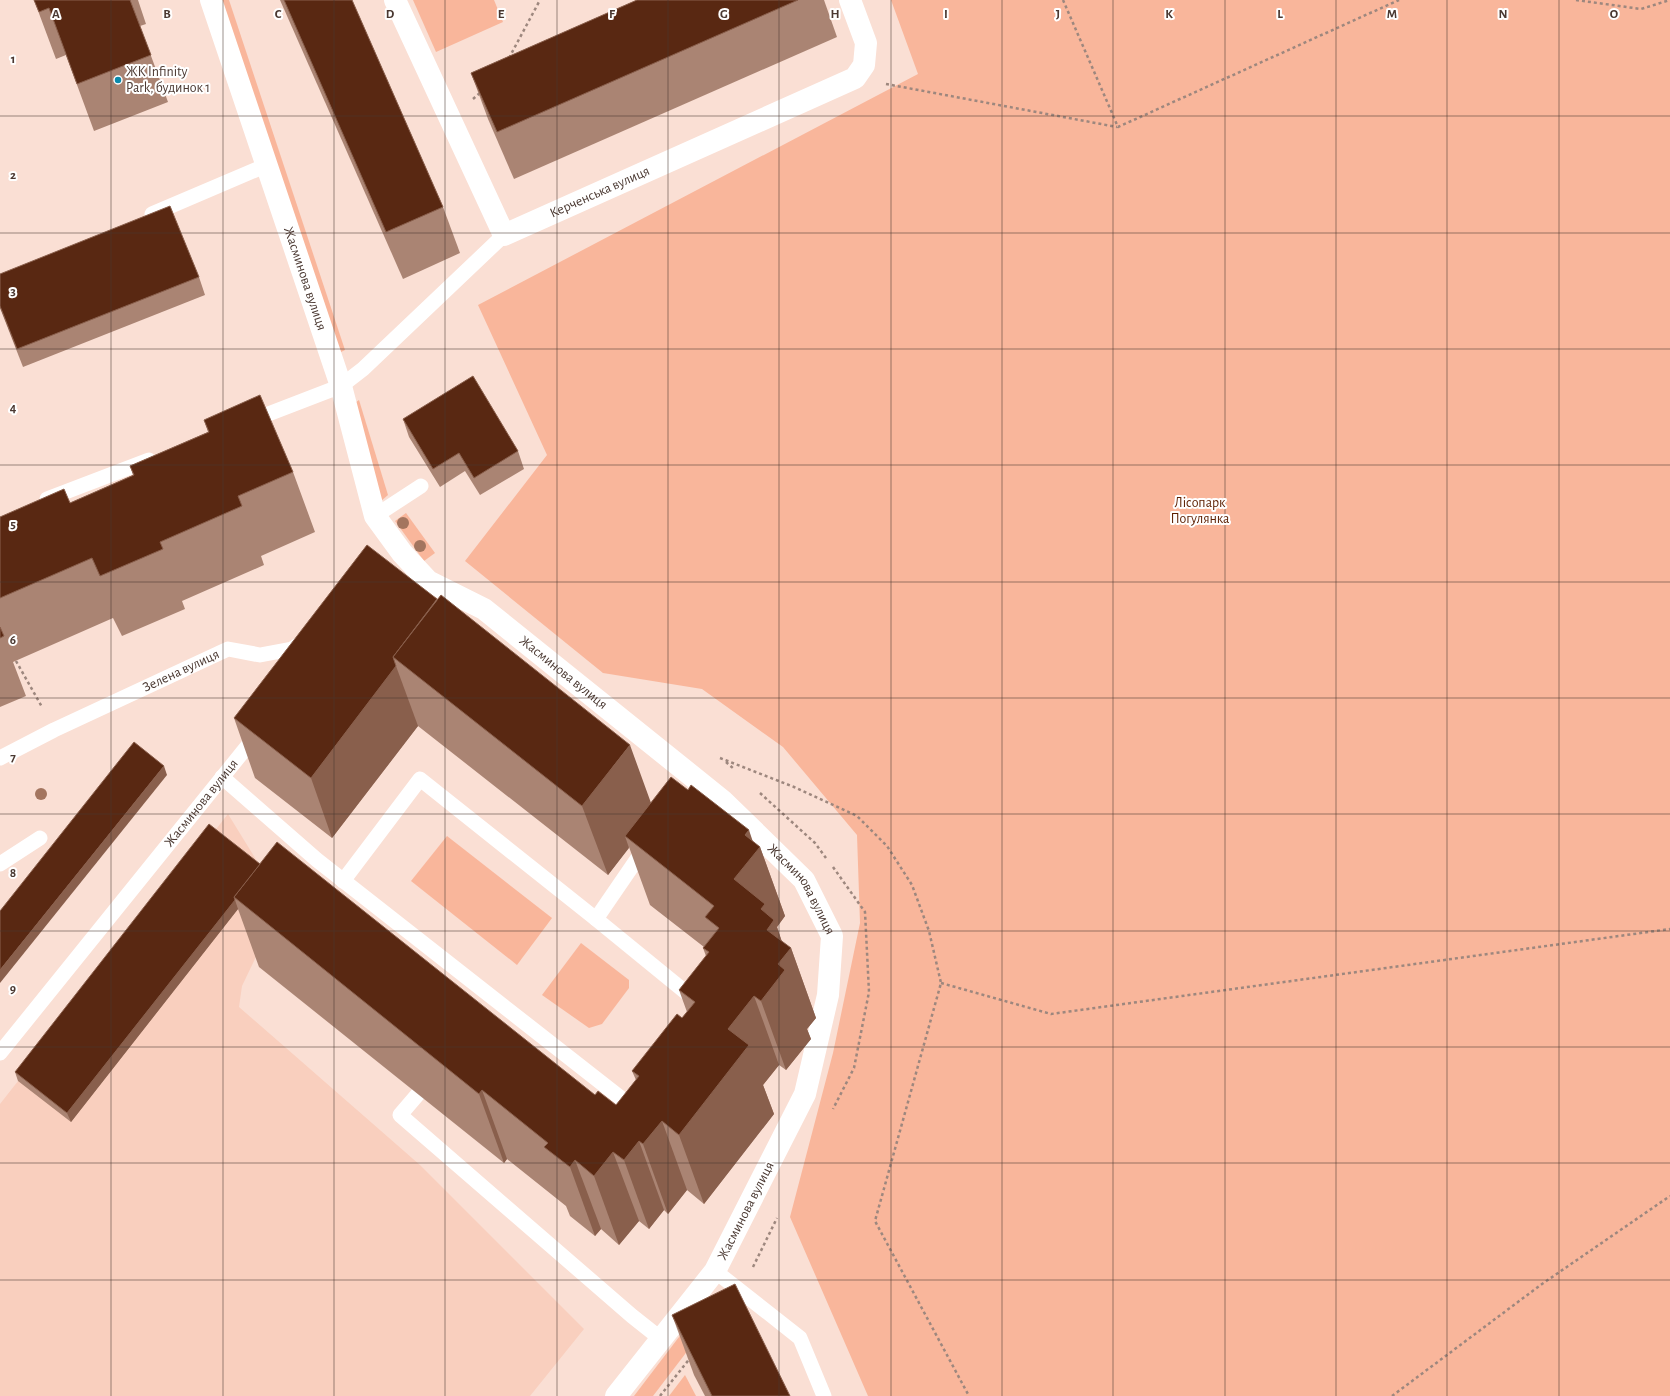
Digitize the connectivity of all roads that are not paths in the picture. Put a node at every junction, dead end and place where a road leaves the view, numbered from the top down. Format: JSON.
{"nodes":[{"id":1,"x":211,"y":0,"type":"edge"},
{"id":2,"x":395,"y":0,"type":"edge"},
{"id":3,"x":850,"y":0,"type":"edge"},
{"id":4,"x":267,"y":165,"type":"junction"},
{"id":5,"x":139,"y":220,"type":"edge"},
{"id":6,"x":504,"y":235,"type":"junction"},
{"id":7,"x":341,"y":386,"type":"junction"},
{"id":8,"x":238,"y":426,"type":"edge"},
{"id":9,"x":164,"y":454,"type":"edge"},
{"id":10,"x":421,"y":486,"type":"dead end"},
{"id":11,"x":31,"y":506,"type":"edge"},
{"id":12,"x":375,"y":516,"type":"junction"},
{"id":13,"x":319,"y":632,"type":"edge"},
{"id":14,"x":267,"y":721,"type":"edge"},
{"id":15,"x":0,"y":758,"type":"edge"},
{"id":16,"x":222,"y":777,"type":"junction"},
{"id":17,"x":654,"y":835,"type":"edge"},
{"id":18,"x":40,"y":838,"type":"dead end"},
{"id":19,"x":0,"y":864,"type":"edge"},
{"id":20,"x":343,"y":881,"type":"junction"},
{"id":21,"x":596,"y":919,"type":"junction"},
{"id":22,"x":694,"y":999,"type":"edge"},
{"id":23,"x":0,"y":1053,"type":"edge"},
{"id":24,"x":418,"y":1094,"type":"edge"},
{"id":25,"x":622,"y":1099,"type":"edge"},
{"id":26,"x":715,"y":1271,"type":"junction"},
{"id":27,"x":661,"y":1339,"type":"junction"},
{"id":28,"x":616,"y":1396,"type":"edge"},
{"id":29,"x":824,"y":1396,"type":"edge"}],
"edges":[{"from":1,"to":4,"type":"street","name":"Жасминова вулиця"},
{"from":2,"to":6,"type":"street"},
{"from":3,"to":6,"type":"street","name":"Керченська вулиця"},
{"from":4,"to":5,"type":"lane"},
{"from":4,"to":7,"type":"street","name":"Жасминова вулиця"},
{"from":6,"to":7,"type":"lane"},
{"from":7,"to":8,"type":"lane"},
{"from":7,"to":12,"type":"street","name":"Жасминова вулиця"},
{"from":9,"to":11,"type":"lane"},
{"from":10,"to":12,"type":"lane"},
{"from":12,"to":26,"type":"street","name":"Жасминова вулиця"},
{"from":13,"to":15,"type":"lane","name":"Зелена вулиця"},
{"from":14,"to":16,"type":"lane","name":"Жасминова вулиця"},
{"from":16,"to":20,"type":"lane"},
{"from":16,"to":23,"type":"lane","name":"Жасминова вулиця"},
{"from":17,"to":21,"type":"lane"},
{"from":18,"to":19,"type":"lane"},
{"from":20,"to":21,"type":"lane"},
{"from":20,"to":25,"type":"lane"},
{"from":21,"to":22,"type":"lane"},
{"from":24,"to":27,"type":"lane"},
{"from":26,"to":27,"type":"street","name":"Жасминова вулиця"},
{"from":26,"to":29,"type":"lane"},
{"from":27,"to":28,"type":"street","name":"Жасминова вулиця"}]}
